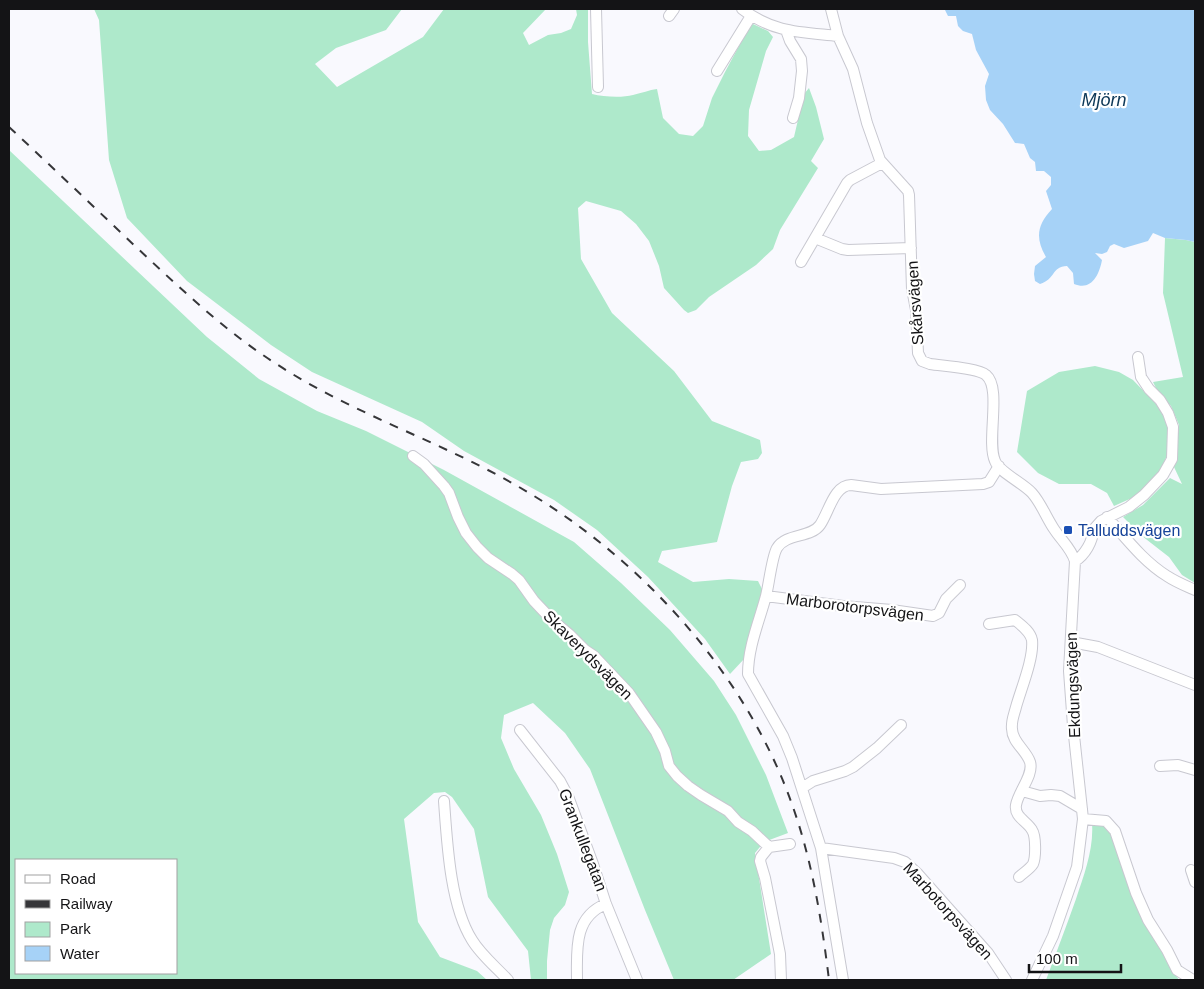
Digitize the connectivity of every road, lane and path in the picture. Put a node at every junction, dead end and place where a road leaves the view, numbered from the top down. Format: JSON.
{"nodes":[{"id":1,"x":596,"y":9,"type":"edge"},
{"id":2,"x":742,"y":9,"type":"edge"},
{"id":3,"x":831,"y":9,"type":"edge"},
{"id":4,"x":751,"y":16,"type":"junction"},
{"id":5,"x":786,"y":30,"type":"junction"},
{"id":6,"x":838,"y":36,"type":"junction"},
{"id":7,"x":717,"y":71,"type":"dead end"},
{"id":8,"x":598,"y":87,"type":"dead end"},
{"id":9,"x":793,"y":118,"type":"dead end"},
{"id":10,"x":882,"y":162,"type":"junction"},
{"id":11,"x":815,"y":238,"type":"junction"},
{"id":12,"x":911,"y":248,"type":"junction"},
{"id":13,"x":801,"y":262,"type":"dead end"},
{"id":14,"x":1138,"y":357,"type":"dead end"},
{"id":15,"x":413,"y":456,"type":"dead end"},
{"id":16,"x":999,"y":466,"type":"junction"},
{"id":17,"x":1107,"y":518,"type":"junction"},
{"id":18,"x":1075,"y":561,"type":"junction"},
{"id":19,"x":960,"y":585,"type":"dead end"},
{"id":20,"x":1195,"y":590,"type":"edge"},
{"id":21,"x":766,"y":596,"type":"junction"},
{"id":22,"x":989,"y":624,"type":"dead end"},
{"id":23,"x":1071,"y":642,"type":"junction"},
{"id":24,"x":1195,"y":685,"type":"edge"},
{"id":25,"x":901,"y":725,"type":"dead end"},
{"id":26,"x":520,"y":730,"type":"dead end"},
{"id":27,"x":1160,"y":766,"type":"dead end"},
{"id":28,"x":1195,"y":770,"type":"edge"},
{"id":29,"x":802,"y":788,"type":"junction"},
{"id":30,"x":1022,"y":791,"type":"junction"},
{"id":31,"x":444,"y":801,"type":"dead end"},
{"id":32,"x":1082,"y":814,"type":"junction"},
{"id":33,"x":790,"y":844,"type":"dead end"},
{"id":34,"x":769,"y":846,"type":"junction"},
{"id":35,"x":821,"y":848,"type":"junction"},
{"id":36,"x":1191,"y":870,"type":"dead end"},
{"id":37,"x":1019,"y":877,"type":"dead end"},
{"id":38,"x":1195,"y":882,"type":"edge"},
{"id":39,"x":606,"y":904,"type":"junction"},
{"id":40,"x":508,"y":980,"type":"edge"},
{"id":41,"x":577,"y":980,"type":"edge"},
{"id":42,"x":636,"y":980,"type":"edge"},
{"id":43,"x":781,"y":980,"type":"edge"},
{"id":44,"x":843,"y":980,"type":"edge"},
{"id":45,"x":1006,"y":980,"type":"edge"},
{"id":46,"x":1032,"y":980,"type":"edge"},
{"id":47,"x":1194,"y":980,"type":"edge"}],
"edges":[{"from":1,"to":8,"type":"street"},
{"from":2,"to":4,"type":"street"},
{"from":3,"to":6,"type":"street","name":"Skårsvägen"},
{"from":4,"to":5,"type":"street"},
{"from":4,"to":7,"type":"street"},
{"from":5,"to":6,"type":"street"},
{"from":5,"to":9,"type":"street"},
{"from":6,"to":10,"type":"street","name":"Skårsvägen"},
{"from":10,"to":11,"type":"street"},
{"from":10,"to":12,"type":"street","name":"Skårsvägen"},
{"from":11,"to":12,"type":"street"},
{"from":11,"to":13,"type":"street"},
{"from":12,"to":16,"type":"street","name":"Skårsvägen"},
{"from":14,"to":17,"type":"street"},
{"from":15,"to":34,"type":"street","name":"Skaverydsvägen"},
{"from":16,"to":18,"type":"street"},
{"from":16,"to":21,"type":"street"},
{"from":17,"to":18,"type":"street"},
{"from":17,"to":20,"type":"street"},
{"from":18,"to":23,"type":"street","name":"Ekdungsvägen"},
{"from":19,"to":21,"type":"street","name":"Marborotorpsvägen"},
{"from":21,"to":29,"type":"street"},
{"from":22,"to":30,"type":"street"},
{"from":23,"to":24,"type":"street"},
{"from":23,"to":32,"type":"street","name":"Ekdungsvägen"},
{"from":25,"to":29,"type":"street"},
{"from":26,"to":39,"type":"street","name":"Grankullegatan"},
{"from":27,"to":28,"type":"street"},
{"from":29,"to":35,"type":"street"},
{"from":30,"to":32,"type":"street"},
{"from":30,"to":37,"type":"street"},
{"from":31,"to":40,"type":"street"},
{"from":32,"to":46,"type":"street","name":"Ekdungsvägen"},
{"from":32,"to":47,"type":"street"},
{"from":33,"to":34,"type":"street"},
{"from":34,"to":43,"type":"street"},
{"from":35,"to":44,"type":"street"},
{"from":35,"to":45,"type":"street","name":"Marbotorpsvägen"},
{"from":36,"to":38,"type":"street"},
{"from":39,"to":41,"type":"street","name":"Grankullegatan"},
{"from":39,"to":42,"type":"street","name":"Grankullegatan"}]}
